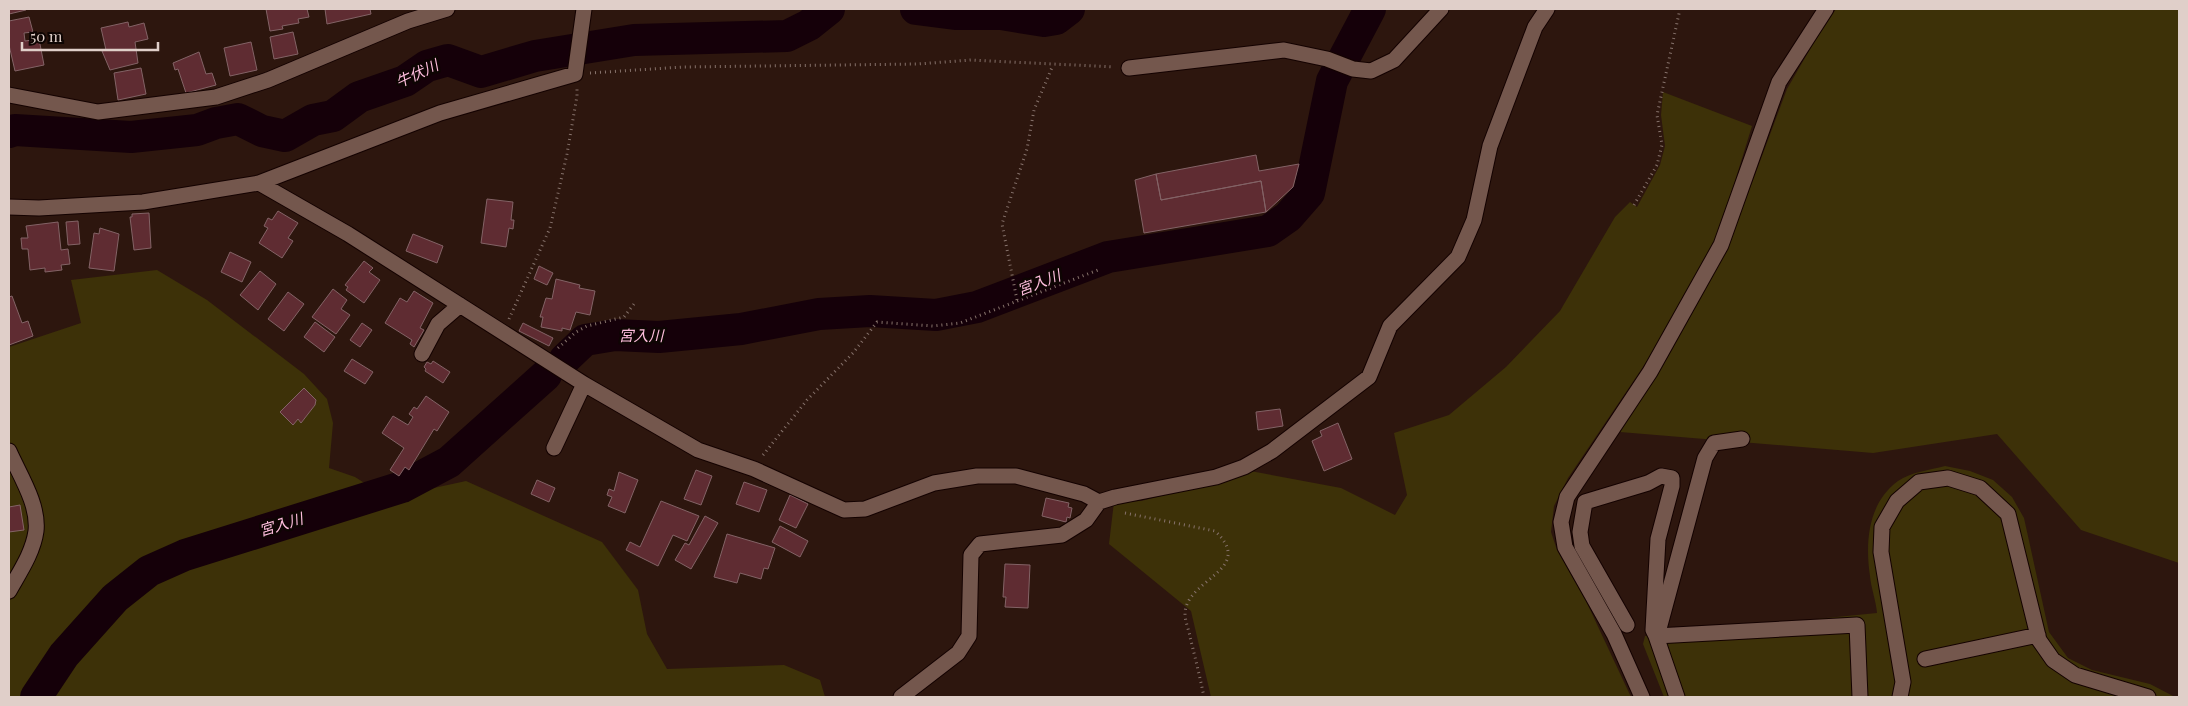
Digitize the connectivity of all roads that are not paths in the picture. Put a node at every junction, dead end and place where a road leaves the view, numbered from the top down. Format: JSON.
{"nodes":[{"id":1,"x":447,"y":9,"type":"edge"},
{"id":2,"x":584,"y":9,"type":"edge"},
{"id":3,"x":1441,"y":9,"type":"edge"},
{"id":4,"x":1547,"y":9,"type":"edge"},
{"id":5,"x":1826,"y":9,"type":"edge"},
{"id":6,"x":1129,"y":68,"type":"road end"},
{"id":7,"x":9,"y":95,"type":"edge"},
{"id":8,"x":259,"y":183,"type":"junction"},
{"id":9,"x":9,"y":207,"type":"edge"},
{"id":10,"x":460,"y":304,"type":"junction"},
{"id":11,"x":422,"y":354,"type":"dead end"},
{"id":12,"x":584,"y":384,"type":"junction"},
{"id":13,"x":1742,"y":439,"type":"dead end"},
{"id":14,"x":554,"y":448,"type":"dead end"},
{"id":15,"x":9,"y":451,"type":"edge"},
{"id":16,"x":1099,"y":502,"type":"junction"},
{"id":17,"x":9,"y":591,"type":"edge"},
{"id":18,"x":1626,"y":625,"type":"dead end"},
{"id":19,"x":2038,"y":635,"type":"junction"},
{"id":20,"x":1656,"y":636,"type":"junction"},
{"id":21,"x":1925,"y":659,"type":"dead end"},
{"id":22,"x":901,"y":697,"type":"edge"},
{"id":23,"x":1642,"y":697,"type":"edge"},
{"id":24,"x":1677,"y":697,"type":"edge"},
{"id":25,"x":1860,"y":697,"type":"edge"},
{"id":26,"x":1900,"y":697,"type":"edge"},
{"id":27,"x":2148,"y":697,"type":"edge"}],
"edges":[{"from":1,"to":7,"type":"street"},
{"from":2,"to":8,"type":"street"},
{"from":3,"to":6,"type":"street"},
{"from":4,"to":16,"type":"street"},
{"from":5,"to":23,"type":"street"},
{"from":8,"to":9,"type":"street"},
{"from":8,"to":10,"type":"street"},
{"from":10,"to":11,"type":"street"},
{"from":10,"to":12,"type":"street"},
{"from":12,"to":14,"type":"street"},
{"from":12,"to":16,"type":"street"},
{"from":13,"to":20,"type":"street"},
{"from":15,"to":17,"type":"street"},
{"from":16,"to":22,"type":"street"},
{"from":18,"to":20,"type":"street"},
{"from":19,"to":21,"type":"street"},
{"from":19,"to":26,"type":"street"},
{"from":19,"to":27,"type":"street"},
{"from":20,"to":24,"type":"street"},
{"from":20,"to":25,"type":"street"}]}
